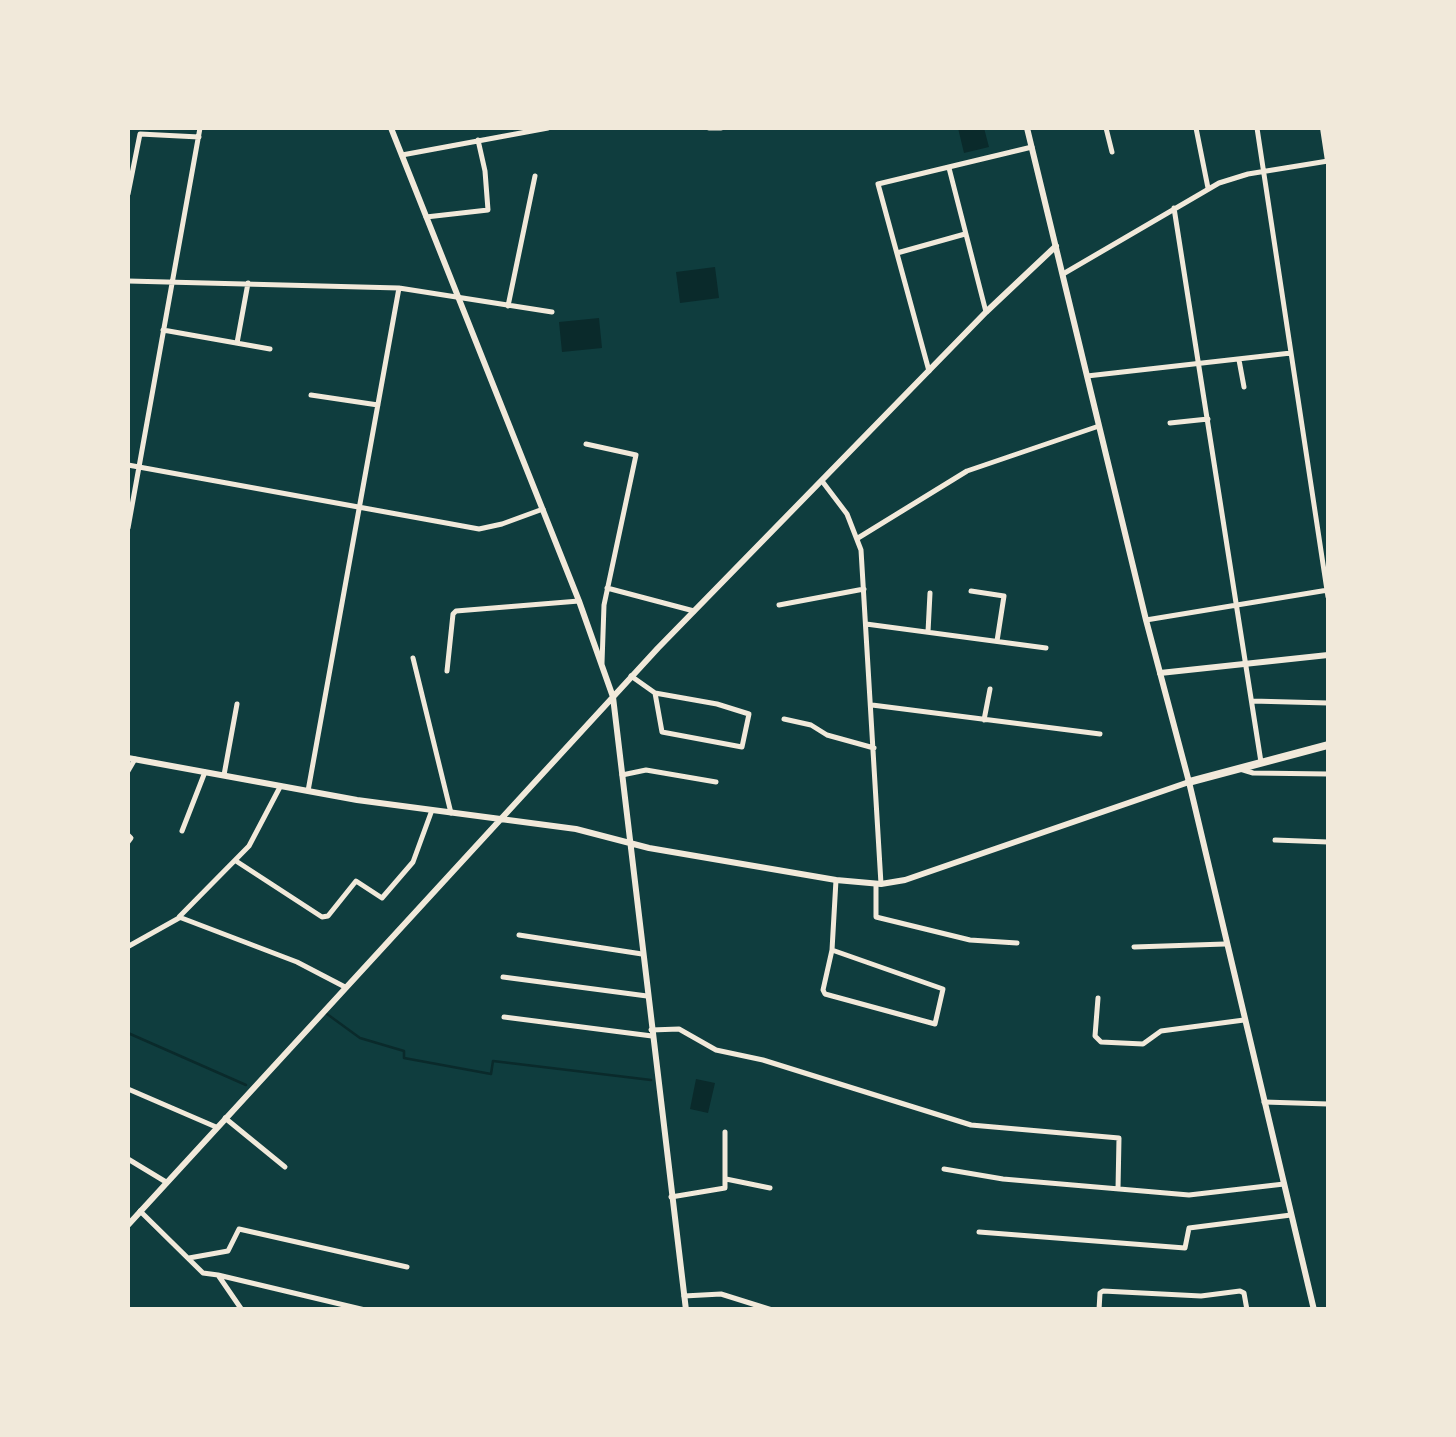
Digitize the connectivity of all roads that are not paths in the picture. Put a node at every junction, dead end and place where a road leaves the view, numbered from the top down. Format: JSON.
{"nodes":[{"id":1,"x":200,"y":128,"type":"edge"},
{"id":2,"x":391,"y":128,"type":"edge"},
{"id":3,"x":548,"y":128,"type":"edge"},
{"id":4,"x":708,"y":128,"type":"edge"},
{"id":5,"x":721,"y":128,"type":"edge"},
{"id":6,"x":1027,"y":128,"type":"edge"},
{"id":7,"x":1106,"y":128,"type":"edge"},
{"id":8,"x":1196,"y":128,"type":"edge"},
{"id":9,"x":1257,"y":128,"type":"edge"},
{"id":10,"x":1323,"y":128,"type":"edge"},
{"id":11,"x":199,"y":137,"type":"junction"},
{"id":12,"x":478,"y":140,"type":"junction"},
{"id":13,"x":1032,"y":147,"type":"junction"},
{"id":14,"x":1112,"y":152,"type":"dead end"},
{"id":15,"x":402,"y":154,"type":"junction"},
{"id":16,"x":1328,"y":161,"type":"edge"},
{"id":17,"x":948,"y":168,"type":"junction"},
{"id":18,"x":1264,"y":171,"type":"junction"},
{"id":19,"x":536,"y":176,"type":"dead end"},
{"id":20,"x":1208,"y":188,"type":"junction"},
{"id":21,"x":128,"y":194,"type":"edge"},
{"id":22,"x":1174,"y":208,"type":"junction"},
{"id":23,"x":426,"y":216,"type":"junction"},
{"id":24,"x":965,"y":234,"type":"junction"},
{"id":25,"x":1056,"y":246,"type":"junction"},
{"id":26,"x":897,"y":253,"type":"junction"},
{"id":27,"x":1063,"y":274,"type":"junction"},
{"id":28,"x":128,"y":281,"type":"edge"},
{"id":29,"x":172,"y":282,"type":"junction"},
{"id":30,"x":248,"y":284,"type":"junction"},
{"id":31,"x":399,"y":288,"type":"junction"},
{"id":32,"x":458,"y":297,"type":"junction"},
{"id":33,"x":508,"y":306,"type":"junction"},
{"id":34,"x":552,"y":312,"type":"dead end"},
{"id":35,"x":986,"y":312,"type":"junction"},
{"id":36,"x":164,"y":330,"type":"junction"},
{"id":37,"x":237,"y":343,"type":"junction"},
{"id":38,"x":270,"y":349,"type":"dead end"},
{"id":39,"x":1290,"y":353,"type":"junction"},
{"id":40,"x":1240,"y":360,"type":"junction"},
{"id":41,"x":1200,"y":365,"type":"junction"},
{"id":42,"x":929,"y":371,"type":"junction"},
{"id":43,"x":1087,"y":376,"type":"junction"},
{"id":44,"x":1244,"y":387,"type":"dead end"},
{"id":45,"x":312,"y":394,"type":"dead end"},
{"id":46,"x":378,"y":405,"type":"junction"},
{"id":47,"x":1208,"y":418,"type":"junction"},
{"id":48,"x":1170,"y":423,"type":"dead end"},
{"id":49,"x":1099,"y":426,"type":"junction"},
{"id":50,"x":586,"y":444,"type":"dead end"},
{"id":51,"x":128,"y":465,"type":"edge"},
{"id":52,"x":138,"y":467,"type":"junction"},
{"id":53,"x":822,"y":481,"type":"junction"},
{"id":54,"x":359,"y":508,"type":"junction"},
{"id":55,"x":543,"y":509,"type":"junction"},
{"id":56,"x":128,"y":528,"type":"edge"},
{"id":57,"x":858,"y":538,"type":"junction"},
{"id":58,"x":608,"y":588,"type":"junction"},
{"id":59,"x":864,"y":590,"type":"junction"},
{"id":60,"x":971,"y":591,"type":"dead end"},
{"id":61,"x":930,"y":593,"type":"dead end"},
{"id":62,"x":1328,"y":594,"type":"edge"},
{"id":63,"x":579,"y":601,"type":"junction"},
{"id":64,"x":1237,"y":604,"type":"junction"},
{"id":65,"x":779,"y":605,"type":"dead end"},
{"id":66,"x":694,"y":611,"type":"junction"},
{"id":67,"x":1146,"y":620,"type":"junction"},
{"id":68,"x":866,"y":624,"type":"junction"},
{"id":69,"x":928,"y":632,"type":"junction"},
{"id":70,"x":997,"y":641,"type":"junction"},
{"id":71,"x":1046,"y":648,"type":"dead end"},
{"id":72,"x":1328,"y":654,"type":"edge"},
{"id":73,"x":413,"y":658,"type":"dead end"},
{"id":74,"x":602,"y":663,"type":"junction"},
{"id":75,"x":1245,"y":663,"type":"junction"},
{"id":76,"x":447,"y":671,"type":"dead end"},
{"id":77,"x":1160,"y":672,"type":"junction"},
{"id":78,"x":632,"y":676,"type":"junction"},
{"id":79,"x":990,"y":689,"type":"dead end"},
{"id":80,"x":655,"y":692,"type":"junction"},
{"id":81,"x":612,"y":697,"type":"junction"},
{"id":82,"x":1252,"y":701,"type":"junction"},
{"id":83,"x":1328,"y":702,"type":"edge"},
{"id":84,"x":237,"y":704,"type":"dead end"},
{"id":85,"x":872,"y":705,"type":"junction"},
{"id":86,"x":784,"y":719,"type":"dead end"},
{"id":87,"x":984,"y":720,"type":"junction"},
{"id":88,"x":1100,"y":734,"type":"dead end"},
{"id":89,"x":1328,"y":746,"type":"edge"},
{"id":90,"x":874,"y":748,"type":"junction"},
{"id":91,"x":132,"y":758,"type":"edge"},
{"id":92,"x":1262,"y":762,"type":"junction"},
{"id":93,"x":1237,"y":768,"type":"junction"},
{"id":94,"x":128,"y":771,"type":"edge"},
{"id":95,"x":206,"y":772,"type":"junction"},
{"id":96,"x":622,"y":774,"type":"junction"},
{"id":97,"x":1328,"y":774,"type":"edge"},
{"id":98,"x":224,"y":775,"type":"junction"},
{"id":99,"x":716,"y":782,"type":"dead end"},
{"id":100,"x":1188,"y":782,"type":"junction"},
{"id":101,"x":280,"y":787,"type":"junction"},
{"id":102,"x":308,"y":792,"type":"junction"},
{"id":103,"x":432,"y":810,"type":"junction"},
{"id":104,"x":451,"y":813,"type":"junction"},
{"id":105,"x":497,"y":821,"type":"junction"},
{"id":106,"x":182,"y":831,"type":"dead end"},
{"id":107,"x":1276,"y":840,"type":"dead end"},
{"id":108,"x":1328,"y":842,"type":"edge"},
{"id":109,"x":628,"y":844,"type":"junction"},
{"id":110,"x":236,"y":861,"type":"junction"},
{"id":111,"x":836,"y":880,"type":"junction"},
{"id":112,"x":878,"y":884,"type":"junction"},
{"id":113,"x":180,"y":918,"type":"junction"},
{"id":114,"x":518,"y":935,"type":"dead end"},
{"id":115,"x":1017,"y":944,"type":"dead end"},
{"id":116,"x":1225,"y":944,"type":"junction"},
{"id":117,"x":129,"y":946,"type":"edge"},
{"id":118,"x":1134,"y":947,"type":"dead end"},
{"id":119,"x":832,"y":950,"type":"junction"},
{"id":120,"x":642,"y":954,"type":"junction"},
{"id":121,"x":503,"y":977,"type":"dead end"},
{"id":122,"x":345,"y":987,"type":"junction"},
{"id":123,"x":647,"y":996,"type":"junction"},
{"id":124,"x":1098,"y":998,"type":"dead end"},
{"id":125,"x":504,"y":1017,"type":"dead end"},
{"id":126,"x":1244,"y":1020,"type":"junction"},
{"id":127,"x":651,"y":1033,"type":"junction"},
{"id":128,"x":128,"y":1089,"type":"edge"},
{"id":129,"x":1264,"y":1102,"type":"junction"},
{"id":130,"x":1328,"y":1104,"type":"edge"},
{"id":131,"x":225,"y":1118,"type":"junction"},
{"id":132,"x":216,"y":1127,"type":"junction"},
{"id":133,"x":725,"y":1132,"type":"dead end"},
{"id":134,"x":128,"y":1159,"type":"edge"},
{"id":135,"x":286,"y":1168,"type":"dead end"},
{"id":136,"x":944,"y":1169,"type":"dead end"},
{"id":137,"x":726,"y":1179,"type":"junction"},
{"id":138,"x":166,"y":1182,"type":"junction"},
{"id":139,"x":1284,"y":1184,"type":"junction"},
{"id":140,"x":770,"y":1188,"type":"dead end"},
{"id":141,"x":1118,"y":1189,"type":"junction"},
{"id":142,"x":671,"y":1197,"type":"junction"},
{"id":143,"x":128,"y":1209,"type":"edge"},
{"id":144,"x":138,"y":1213,"type":"junction"},
{"id":145,"x":1292,"y":1214,"type":"junction"},
{"id":146,"x":128,"y":1225,"type":"edge"},
{"id":147,"x":979,"y":1232,"type":"dead end"},
{"id":148,"x":189,"y":1258,"type":"junction"},
{"id":149,"x":407,"y":1267,"type":"dead end"},
{"id":150,"x":218,"y":1274,"type":"junction"},
{"id":151,"x":684,"y":1296,"type":"junction"},
{"id":152,"x":242,"y":1310,"type":"edge"},
{"id":153,"x":364,"y":1310,"type":"edge"},
{"id":154,"x":686,"y":1310,"type":"edge"},
{"id":155,"x":772,"y":1310,"type":"edge"},
{"id":156,"x":1098,"y":1310,"type":"edge"},
{"id":157,"x":1247,"y":1310,"type":"edge"},
{"id":158,"x":1314,"y":1310,"type":"edge"}],
"edges":[{"from":1,"to":11,"type":"street"},
{"from":2,"to":15,"type":"street"},
{"from":3,"to":12,"type":"street"},
{"from":4,"to":5,"type":"street"},
{"from":6,"to":13,"type":"street"},
{"from":7,"to":14,"type":"street"},
{"from":8,"to":20,"type":"street"},
{"from":9,"to":18,"type":"street"},
{"from":10,"to":16,"type":"street"},
{"from":11,"to":21,"type":"street"},
{"from":11,"to":29,"type":"street"},
{"from":12,"to":15,"type":"street"},
{"from":12,"to":23,"type":"street"},
{"from":13,"to":17,"type":"street"},
{"from":13,"to":25,"type":"street"},
{"from":15,"to":23,"type":"street"},
{"from":16,"to":18,"type":"street"},
{"from":17,"to":24,"type":"street"},
{"from":17,"to":26,"type":"street"},
{"from":18,"to":20,"type":"street"},
{"from":18,"to":39,"type":"street"},
{"from":19,"to":33,"type":"street"},
{"from":20,"to":22,"type":"street"},
{"from":22,"to":27,"type":"street"},
{"from":22,"to":41,"type":"street"},
{"from":23,"to":32,"type":"street"},
{"from":24,"to":26,"type":"street"},
{"from":24,"to":35,"type":"street"},
{"from":25,"to":27,"type":"street"},
{"from":25,"to":35,"type":"street"},
{"from":26,"to":42,"type":"street"},
{"from":27,"to":43,"type":"street"},
{"from":28,"to":29,"type":"street"},
{"from":29,"to":30,"type":"street"},
{"from":29,"to":36,"type":"street"},
{"from":30,"to":31,"type":"street"},
{"from":30,"to":37,"type":"street"},
{"from":31,"to":32,"type":"street"},
{"from":31,"to":46,"type":"street"},
{"from":32,"to":33,"type":"street"},
{"from":32,"to":55,"type":"street"},
{"from":33,"to":34,"type":"street"},
{"from":35,"to":42,"type":"street"},
{"from":36,"to":37,"type":"street"},
{"from":36,"to":52,"type":"street"},
{"from":37,"to":38,"type":"street"},
{"from":39,"to":40,"type":"street"},
{"from":39,"to":62,"type":"street"},
{"from":40,"to":41,"type":"street"},
{"from":40,"to":44,"type":"street"},
{"from":41,"to":43,"type":"street"},
{"from":41,"to":47,"type":"street"},
{"from":42,"to":53,"type":"street"},
{"from":43,"to":49,"type":"street"},
{"from":45,"to":46,"type":"street"},
{"from":46,"to":54,"type":"street"},
{"from":47,"to":48,"type":"street"},
{"from":47,"to":64,"type":"street"},
{"from":49,"to":57,"type":"street"},
{"from":49,"to":67,"type":"street"},
{"from":50,"to":58,"type":"street"},
{"from":51,"to":52,"type":"street"},
{"from":52,"to":54,"type":"street"},
{"from":52,"to":56,"type":"street"},
{"from":53,"to":57,"type":"street"},
{"from":53,"to":66,"type":"street"},
{"from":54,"to":55,"type":"street"},
{"from":54,"to":102,"type":"street"},
{"from":55,"to":63,"type":"street"},
{"from":57,"to":59,"type":"street"},
{"from":58,"to":66,"type":"street"},
{"from":58,"to":74,"type":"street"},
{"from":59,"to":65,"type":"street"},
{"from":59,"to":68,"type":"street"},
{"from":60,"to":70,"type":"street"},
{"from":61,"to":69,"type":"street"},
{"from":62,"to":64,"type":"street"},
{"from":63,"to":74,"type":"street"},
{"from":63,"to":76,"type":"street"},
{"from":64,"to":67,"type":"street"},
{"from":64,"to":75,"type":"street"},
{"from":66,"to":78,"type":"street"},
{"from":67,"to":77,"type":"street"},
{"from":68,"to":69,"type":"street"},
{"from":68,"to":85,"type":"street"},
{"from":69,"to":70,"type":"street"},
{"from":70,"to":71,"type":"street"},
{"from":72,"to":75,"type":"street"},
{"from":73,"to":104,"type":"street"},
{"from":74,"to":81,"type":"street"},
{"from":75,"to":77,"type":"street"},
{"from":75,"to":82,"type":"street"},
{"from":77,"to":100,"type":"street"},
{"from":78,"to":80,"type":"street"},
{"from":78,"to":81,"type":"street"},
{"from":79,"to":87,"type":"street"},
{"from":80,"to":80,"type":"street"},
{"from":81,"to":96,"type":"street"},
{"from":81,"to":105,"type":"street"},
{"from":82,"to":83,"type":"street"},
{"from":82,"to":92,"type":"street"},
{"from":84,"to":98,"type":"street"},
{"from":85,"to":87,"type":"street"},
{"from":85,"to":90,"type":"street"},
{"from":86,"to":90,"type":"street"},
{"from":87,"to":88,"type":"street"},
{"from":89,"to":92,"type":"main road"},
{"from":90,"to":112,"type":"street"},
{"from":91,"to":94,"type":"street"},
{"from":91,"to":95,"type":"street"},
{"from":92,"to":93,"type":"main road"},
{"from":93,"to":97,"type":"street"},
{"from":93,"to":100,"type":"main road"},
{"from":95,"to":98,"type":"street"},
{"from":95,"to":106,"type":"street"},
{"from":96,"to":99,"type":"street"},
{"from":96,"to":109,"type":"street"},
{"from":98,"to":101,"type":"street"},
{"from":100,"to":112,"type":"street"},
{"from":100,"to":116,"type":"street"},
{"from":101,"to":102,"type":"street"},
{"from":101,"to":110,"type":"street"},
{"from":102,"to":103,"type":"street"},
{"from":103,"to":104,"type":"street"},
{"from":103,"to":110,"type":"street"},
{"from":104,"to":105,"type":"street"},
{"from":105,"to":109,"type":"street"},
{"from":105,"to":122,"type":"street"},
{"from":107,"to":108,"type":"street"},
{"from":109,"to":111,"type":"street"},
{"from":109,"to":120,"type":"street"},
{"from":110,"to":113,"type":"street"},
{"from":111,"to":112,"type":"street"},
{"from":111,"to":119,"type":"street"},
{"from":112,"to":115,"type":"street"},
{"from":113,"to":117,"type":"street"},
{"from":113,"to":122,"type":"street"},
{"from":114,"to":120,"type":"street"},
{"from":116,"to":118,"type":"street"},
{"from":116,"to":126,"type":"street"},
{"from":119,"to":119,"type":"street"},
{"from":120,"to":123,"type":"street"},
{"from":121,"to":123,"type":"street"},
{"from":122,"to":131,"type":"street"},
{"from":123,"to":127,"type":"street"},
{"from":124,"to":126,"type":"street"},
{"from":125,"to":127,"type":"street"},
{"from":126,"to":129,"type":"street"},
{"from":127,"to":141,"type":"street"},
{"from":127,"to":142,"type":"street"},
{"from":128,"to":132,"type":"street"},
{"from":129,"to":130,"type":"street"},
{"from":129,"to":139,"type":"street"},
{"from":131,"to":132,"type":"street"},
{"from":131,"to":135,"type":"street"},
{"from":132,"to":138,"type":"street"},
{"from":133,"to":137,"type":"street"},
{"from":134,"to":138,"type":"street"},
{"from":136,"to":141,"type":"street"},
{"from":137,"to":140,"type":"street"},
{"from":137,"to":142,"type":"street"},
{"from":138,"to":144,"type":"street"},
{"from":139,"to":141,"type":"street"},
{"from":139,"to":145,"type":"street"},
{"from":142,"to":151,"type":"street"},
{"from":143,"to":144,"type":"street"},
{"from":144,"to":146,"type":"street"},
{"from":144,"to":148,"type":"street"},
{"from":145,"to":147,"type":"street"},
{"from":145,"to":158,"type":"street"},
{"from":148,"to":149,"type":"street"},
{"from":148,"to":150,"type":"street"},
{"from":150,"to":152,"type":"street"},
{"from":150,"to":153,"type":"street"},
{"from":151,"to":154,"type":"street"},
{"from":151,"to":155,"type":"street"},
{"from":156,"to":157,"type":"street"}]}
